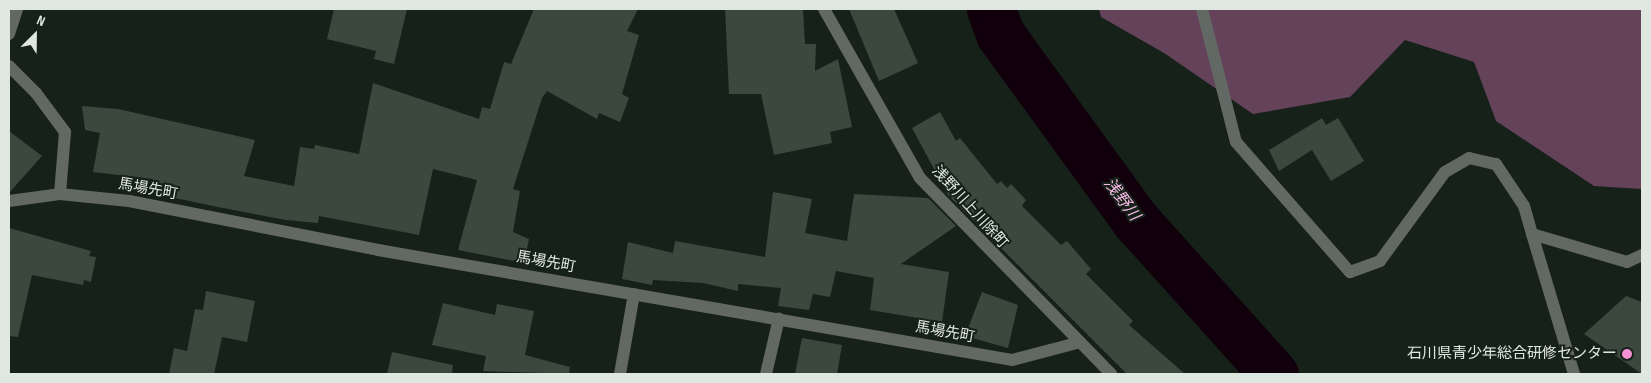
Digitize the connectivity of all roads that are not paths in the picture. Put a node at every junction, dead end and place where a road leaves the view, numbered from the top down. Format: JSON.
{"nodes":[{"id":1,"x":17,"y":9,"type":"edge"},
{"id":2,"x":824,"y":9,"type":"edge"},
{"id":3,"x":1202,"y":9,"type":"edge"},
{"id":4,"x":9,"y":34,"type":"edge"},
{"id":5,"x":9,"y":66,"type":"edge"},
{"id":6,"x":60,"y":194,"type":"junction"},
{"id":7,"x":9,"y":201,"type":"edge"},
{"id":8,"x":1532,"y":234,"type":"junction"},
{"id":9,"x":1642,"y":255,"type":"edge"},
{"id":10,"x":634,"y":294,"type":"junction"},
{"id":11,"x":779,"y":318,"type":"junction"},
{"id":12,"x":1077,"y":343,"type":"junction"},
{"id":13,"x":620,"y":374,"type":"edge"},
{"id":14,"x":766,"y":374,"type":"edge"},
{"id":15,"x":1111,"y":374,"type":"edge"},
{"id":16,"x":1574,"y":374,"type":"edge"}],
"edges":[{"from":1,"to":4,"type":"street"},
{"from":2,"to":12,"type":"street","name":"浅野川上川除町"},
{"from":3,"to":8,"type":"street"},
{"from":5,"to":6,"type":"street"},
{"from":6,"to":7,"type":"street","name":"馬場先町"},
{"from":6,"to":10,"type":"street","name":"馬場先町"},
{"from":8,"to":9,"type":"street"},
{"from":8,"to":16,"type":"street"},
{"from":10,"to":11,"type":"street","name":"馬場先町"},
{"from":10,"to":13,"type":"street"},
{"from":11,"to":12,"type":"street","name":"馬場先町"},
{"from":11,"to":14,"type":"street"},
{"from":12,"to":15,"type":"street","name":"浅野川上川除町"}]}
